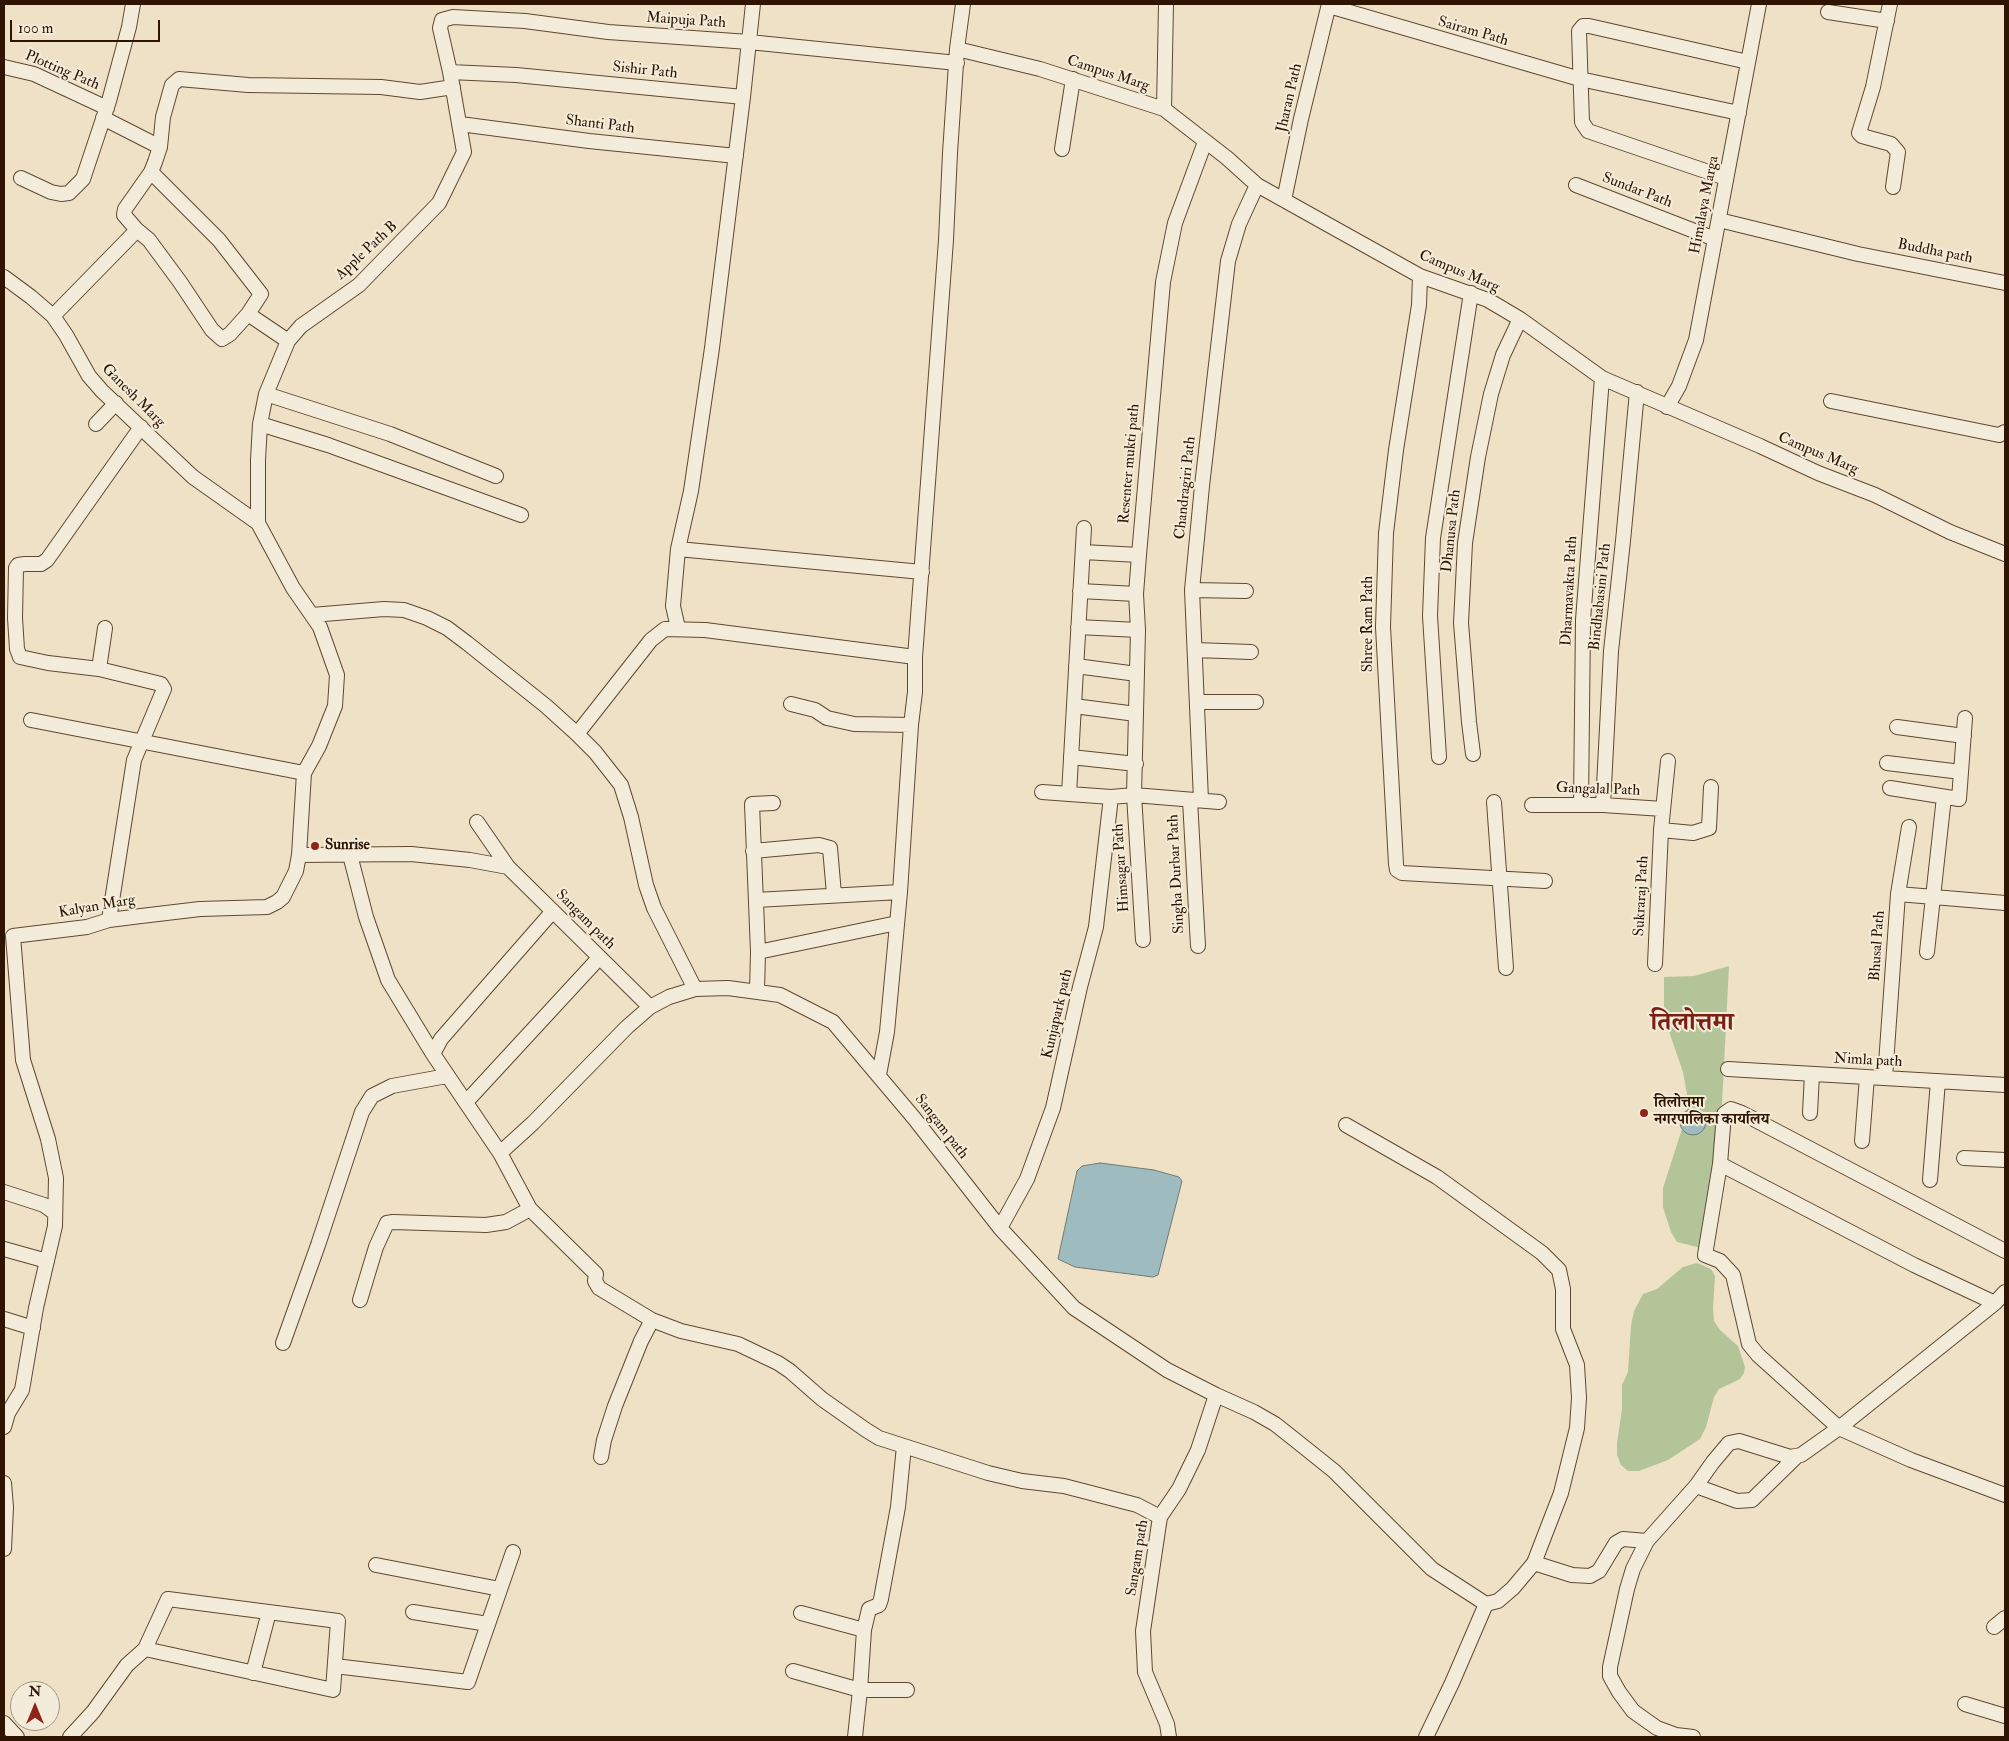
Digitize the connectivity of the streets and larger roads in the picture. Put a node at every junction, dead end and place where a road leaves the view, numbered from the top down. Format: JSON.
{"nodes":[{"id":1,"x":133,"y":4,"type":"edge"},
{"id":2,"x":753,"y":4,"type":"edge"},
{"id":3,"x":963,"y":4,"type":"edge"},
{"id":4,"x":1166,"y":4,"type":"edge"},
{"id":5,"x":1758,"y":4,"type":"edge"},
{"id":6,"x":1890,"y":4,"type":"edge"},
{"id":7,"x":1329,"y":5,"type":"edge"},
{"id":8,"x":1828,"y":12,"type":"dead end"},
{"id":9,"x":442,"y":20,"type":"joint"},
{"id":10,"x":1886,"y":22,"type":"junction"},
{"id":11,"x":749,"y":42,"type":"junction"},
{"id":12,"x":957,"y":56,"type":"junction"},
{"id":13,"x":1748,"y":62,"type":"junction"},
{"id":14,"x":4,"y":67,"type":"edge"},
{"id":15,"x":450,"y":72,"type":"junction"},
{"id":16,"x":1073,"y":79,"type":"junction"},
{"id":17,"x":1580,"y":79,"type":"junction"},
{"id":18,"x":453,"y":87,"type":"junction"},
{"id":19,"x":743,"y":97,"type":"junction"},
{"id":20,"x":1164,"y":109,"type":"junction"},
{"id":21,"x":105,"y":113,"type":"junction"},
{"id":22,"x":1739,"y":113,"type":"junction"},
{"id":23,"x":460,"y":124,"type":"junction"},
{"id":24,"x":1205,"y":142,"type":"junction"},
{"id":25,"x":160,"y":148,"type":"junction"},
{"id":26,"x":1062,"y":149,"type":"dead end"},
{"id":27,"x":736,"y":156,"type":"junction"},
{"id":28,"x":151,"y":172,"type":"junction"},
{"id":29,"x":21,"y":178,"type":"dead end"},
{"id":30,"x":1726,"y":178,"type":"junction"},
{"id":31,"x":1576,"y":184,"type":"dead end"},
{"id":32,"x":1257,"y":185,"type":"junction"},
{"id":33,"x":1893,"y":187,"type":"dead end"},
{"id":34,"x":1284,"y":200,"type":"junction"},
{"id":35,"x":1718,"y":220,"type":"junction"},
{"id":36,"x":137,"y":230,"type":"junction"},
{"id":37,"x":1715,"y":239,"type":"junction"},
{"id":38,"x":1420,"y":276,"type":"junction"},
{"id":39,"x":4,"y":277,"type":"edge"},
{"id":40,"x":2005,"y":283,"type":"edge"},
{"id":41,"x":1471,"y":293,"type":"junction"},
{"id":42,"x":248,"y":314,"type":"junction"},
{"id":43,"x":53,"y":316,"type":"junction"},
{"id":44,"x":1520,"y":319,"type":"junction"},
{"id":45,"x":288,"y":341,"type":"junction"},
{"id":46,"x":1602,"y":378,"type":"junction"},
{"id":47,"x":1637,"y":392,"type":"junction"},
{"id":48,"x":266,"y":394,"type":"junction"},
{"id":49,"x":1831,"y":402,"type":"dead end"},
{"id":50,"x":116,"y":403,"type":"junction"},
{"id":51,"x":1666,"y":407,"type":"junction"},
{"id":52,"x":96,"y":424,"type":"dead end"},
{"id":53,"x":260,"y":424,"type":"junction"},
{"id":54,"x":141,"y":426,"type":"junction"},
{"id":55,"x":2005,"y":432,"type":"edge"},
{"id":56,"x":496,"y":476,"type":"dead end"},
{"id":57,"x":521,"y":516,"type":"dead end"},
{"id":58,"x":258,"y":523,"type":"junction"},
{"id":59,"x":1084,"y":528,"type":"dead end"},
{"id":60,"x":678,"y":549,"type":"junction"},
{"id":61,"x":1083,"y":552,"type":"junction"},
{"id":62,"x":2005,"y":554,"type":"edge"},
{"id":63,"x":1139,"y":555,"type":"junction"},
{"id":64,"x":922,"y":572,"type":"junction"},
{"id":65,"x":1192,"y":590,"type":"junction"},
{"id":66,"x":1080,"y":591,"type":"junction"},
{"id":67,"x":1246,"y":591,"type":"dead end"},
{"id":68,"x":1136,"y":594,"type":"junction"},
{"id":69,"x":312,"y":615,"type":"junction"},
{"id":70,"x":1078,"y":627,"type":"junction"},
{"id":71,"x":105,"y":628,"type":"dead end"},
{"id":72,"x":678,"y":628,"type":"junction"},
{"id":73,"x":1138,"y":630,"type":"junction"},
{"id":74,"x":1196,"y":650,"type":"junction"},
{"id":75,"x":1251,"y":652,"type":"dead end"},
{"id":76,"x":915,"y":657,"type":"junction"},
{"id":77,"x":1076,"y":666,"type":"junction"},
{"id":78,"x":99,"y":669,"type":"junction"},
{"id":79,"x":1137,"y":674,"type":"junction"},
{"id":80,"x":1198,"y":702,"type":"junction"},
{"id":81,"x":1256,"y":702,"type":"dead end"},
{"id":82,"x":791,"y":704,"type":"dead end"},
{"id":83,"x":1074,"y":706,"type":"junction"},
{"id":84,"x":1136,"y":714,"type":"junction"},
{"id":85,"x":1966,"y":718,"type":"dead end"},
{"id":86,"x":31,"y":720,"type":"dead end"},
{"id":87,"x":910,"y":724,"type":"junction"},
{"id":88,"x":1898,"y":727,"type":"dead end"},
{"id":89,"x":577,"y":734,"type":"junction"},
{"id":90,"x":1964,"y":736,"type":"junction"},
{"id":91,"x":140,"y":742,"type":"junction"},
{"id":92,"x":1473,"y":754,"type":"dead end"},
{"id":93,"x":1071,"y":757,"type":"junction"},
{"id":94,"x":1439,"y":757,"type":"dead end"},
{"id":95,"x":1668,"y":761,"type":"dead end"},
{"id":96,"x":1886,"y":763,"type":"dead end"},
{"id":97,"x":1136,"y":764,"type":"junction"},
{"id":98,"x":1961,"y":772,"type":"junction"},
{"id":99,"x":304,"y":773,"type":"junction"},
{"id":100,"x":1711,"y":787,"type":"dead end"},
{"id":101,"x":1890,"y":788,"type":"dead end"},
{"id":102,"x":1042,"y":792,"type":"dead end"},
{"id":103,"x":1069,"y":794,"type":"junction"},
{"id":104,"x":1134,"y":795,"type":"junction"},
{"id":105,"x":1944,"y":796,"type":"junction"},
{"id":106,"x":1111,"y":797,"type":"junction"},
{"id":107,"x":1195,"y":800,"type":"junction"},
{"id":108,"x":1219,"y":802,"type":"dead end"},
{"id":109,"x":1494,"y":802,"type":"dead end"},
{"id":110,"x":773,"y":803,"type":"dead end"},
{"id":111,"x":1532,"y":805,"type":"dead end"},
{"id":112,"x":1581,"y":805,"type":"junction"},
{"id":113,"x":1603,"y":806,"type":"junction"},
{"id":114,"x":1663,"y":809,"type":"junction"},
{"id":115,"x":477,"y":822,"type":"dead end"},
{"id":116,"x":1909,"y":827,"type":"dead end"},
{"id":117,"x":1661,"y":830,"type":"junction"},
{"id":118,"x":753,"y":851,"type":"junction"},
{"id":119,"x":299,"y":855,"type":"junction"},
{"id":120,"x":350,"y":855,"type":"junction"},
{"id":121,"x":508,"y":867,"type":"junction"},
{"id":122,"x":1500,"y":879,"type":"junction"},
{"id":123,"x":1545,"y":882,"type":"dead end"},
{"id":124,"x":900,"y":892,"type":"junction"},
{"id":125,"x":834,"y":894,"type":"junction"},
{"id":126,"x":1898,"y":894,"type":"junction"},
{"id":127,"x":1932,"y":897,"type":"junction"},
{"id":128,"x":756,"y":900,"type":"junction"},
{"id":129,"x":2005,"y":903,"type":"edge"},
{"id":130,"x":553,"y":910,"type":"junction"},
{"id":131,"x":110,"y":920,"type":"junction"},
{"id":132,"x":897,"y":923,"type":"junction"},
{"id":133,"x":9,"y":934,"type":"edge"},
{"id":134,"x":1143,"y":940,"type":"dead end"},
{"id":135,"x":1198,"y":946,"type":"dead end"},
{"id":136,"x":758,"y":952,"type":"junction"},
{"id":137,"x":1926,"y":952,"type":"dead end"},
{"id":138,"x":600,"y":958,"type":"junction"},
{"id":139,"x":1655,"y":964,"type":"dead end"},
{"id":140,"x":1506,"y":968,"type":"dead end"},
{"id":141,"x":695,"y":989,"type":"junction"},
{"id":142,"x":757,"y":992,"type":"junction"},
{"id":143,"x":650,"y":1007,"type":"junction"},
{"id":144,"x":433,"y":1054,"type":"junction"},
{"id":145,"x":1728,"y":1069,"type":"dead end"},
{"id":146,"x":1812,"y":1074,"type":"junction"},
{"id":147,"x":879,"y":1075,"type":"junction"},
{"id":148,"x":447,"y":1076,"type":"junction"},
{"id":149,"x":1867,"y":1077,"type":"junction"},
{"id":150,"x":1885,"y":1078,"type":"junction"},
{"id":151,"x":1938,"y":1081,"type":"junction"},
{"id":152,"x":2005,"y":1085,"type":"edge"},
{"id":153,"x":466,"y":1101,"type":"junction"},
{"id":154,"x":1810,"y":1113,"type":"dead end"},
{"id":155,"x":1346,"y":1125,"type":"dead end"},
{"id":156,"x":1862,"y":1141,"type":"dead end"},
{"id":157,"x":500,"y":1152,"type":"junction"},
{"id":158,"x":1964,"y":1158,"type":"dead end"},
{"id":159,"x":2005,"y":1160,"type":"edge"},
{"id":160,"x":1720,"y":1164,"type":"junction"},
{"id":161,"x":1930,"y":1180,"type":"dead end"},
{"id":162,"x":4,"y":1192,"type":"edge"},
{"id":163,"x":530,"y":1209,"type":"junction"},
{"id":164,"x":55,"y":1212,"type":"junction"},
{"id":165,"x":1000,"y":1228,"type":"junction"},
{"id":166,"x":4,"y":1249,"type":"edge"},
{"id":167,"x":2005,"y":1251,"type":"edge"},
{"id":168,"x":47,"y":1261,"type":"junction"},
{"id":169,"x":2005,"y":1292,"type":"edge"},
{"id":170,"x":360,"y":1300,"type":"dead end"},
{"id":171,"x":1995,"y":1303,"type":"junction"},
{"id":172,"x":4,"y":1319,"type":"edge"},
{"id":173,"x":652,"y":1320,"type":"junction"},
{"id":174,"x":33,"y":1328,"type":"junction"},
{"id":175,"x":282,"y":1344,"type":"dead end"},
{"id":176,"x":1216,"y":1395,"type":"junction"},
{"id":177,"x":4,"y":1427,"type":"edge"},
{"id":178,"x":1839,"y":1428,"type":"junction"},
{"id":179,"x":904,"y":1446,"type":"junction"},
{"id":180,"x":601,"y":1456,"type":"dead end"},
{"id":181,"x":1795,"y":1458,"type":"junction"},
{"id":182,"x":4,"y":1483,"type":"edge"},
{"id":183,"x":1696,"y":1486,"type":"junction"},
{"id":184,"x":2005,"y":1495,"type":"edge"},
{"id":185,"x":1160,"y":1517,"type":"junction"},
{"id":186,"x":1647,"y":1541,"type":"junction"},
{"id":187,"x":4,"y":1549,"type":"edge"},
{"id":188,"x":513,"y":1552,"type":"dead end"},
{"id":189,"x":1534,"y":1563,"type":"junction"},
{"id":190,"x":376,"y":1565,"type":"dead end"},
{"id":191,"x":500,"y":1589,"type":"junction"},
{"id":192,"x":1486,"y":1604,"type":"junction"},
{"id":193,"x":269,"y":1612,"type":"junction"},
{"id":194,"x":413,"y":1612,"type":"dead end"},
{"id":195,"x":801,"y":1613,"type":"dead end"},
{"id":196,"x":2005,"y":1618,"type":"edge"},
{"id":197,"x":488,"y":1624,"type":"junction"},
{"id":198,"x":1994,"y":1627,"type":"dead end"},
{"id":199,"x":864,"y":1630,"type":"junction"},
{"id":200,"x":145,"y":1649,"type":"junction"},
{"id":201,"x":335,"y":1666,"type":"junction"},
{"id":202,"x":792,"y":1671,"type":"dead end"},
{"id":203,"x":253,"y":1673,"type":"junction"},
{"id":204,"x":860,"y":1690,"type":"junction"},
{"id":205,"x":906,"y":1690,"type":"dead end"},
{"id":206,"x":1966,"y":1704,"type":"dead end"},
{"id":207,"x":2005,"y":1716,"type":"edge"},
{"id":208,"x":4,"y":1723,"type":"edge"},
{"id":209,"x":17,"y":1737,"type":"edge"},
{"id":210,"x":70,"y":1737,"type":"edge"},
{"id":211,"x":854,"y":1737,"type":"edge"},
{"id":212,"x":1169,"y":1737,"type":"edge"},
{"id":213,"x":1426,"y":1737,"type":"edge"},
{"id":214,"x":1693,"y":1737,"type":"edge"}],
"edges":[{"from":1,"to":21,"type":"street"},
{"from":2,"to":11,"type":"street"},
{"from":3,"to":12,"type":"street"},
{"from":4,"to":20,"type":"street"},
{"from":5,"to":13,"type":"street","name":"Himalaya Marga"},
{"from":6,"to":10,"type":"street"},
{"from":7,"to":17,"type":"street","name":"Sairam Path"},
{"from":7,"to":34,"type":"street","name":"Jharan Path"},
{"from":8,"to":10,"type":"street"},
{"from":9,"to":11,"type":"street","name":"Maipuja Path"},
{"from":9,"to":15,"type":"street","name":"Apple Path B"},
{"from":10,"to":33,"type":"street"},
{"from":11,"to":12,"type":"street","name":"Maipuja Path"},
{"from":11,"to":19,"type":"street"},
{"from":12,"to":16,"type":"street","name":"Campus Marg"},
{"from":12,"to":64,"type":"street"},
{"from":13,"to":17,"type":"street"},
{"from":13,"to":22,"type":"street","name":"Himalaya Marga"},
{"from":14,"to":21,"type":"street","name":"Plotting Path"},
{"from":15,"to":18,"type":"street","name":"Apple Path B"},
{"from":15,"to":19,"type":"street","name":"Sishir Path"},
{"from":16,"to":20,"type":"street","name":"Campus Marg"},
{"from":16,"to":26,"type":"street"},
{"from":17,"to":22,"type":"street","name":"Sairam Path"},
{"from":17,"to":30,"type":"street"},
{"from":18,"to":23,"type":"street","name":"Apple Path B"},
{"from":18,"to":25,"type":"street"},
{"from":19,"to":27,"type":"street"},
{"from":20,"to":24,"type":"street","name":"Campus Marg"},
{"from":21,"to":25,"type":"street","name":"Plotting Path"},
{"from":21,"to":29,"type":"street"},
{"from":22,"to":30,"type":"street","name":"Himalaya Marga"},
{"from":23,"to":27,"type":"street","name":"Shanti Path"},
{"from":23,"to":45,"type":"street","name":"Apple Path B"},
{"from":24,"to":32,"type":"street","name":"Campus Marg"},
{"from":24,"to":63,"type":"street","name":"Resenter mukti path"},
{"from":25,"to":28,"type":"street"},
{"from":27,"to":60,"type":"street"},
{"from":28,"to":36,"type":"street"},
{"from":28,"to":42,"type":"street"},
{"from":30,"to":35,"type":"street","name":"Himalaya Marga"},
{"from":31,"to":37,"type":"street","name":"Sundar Path"},
{"from":32,"to":34,"type":"street","name":"Campus Marg"},
{"from":32,"to":65,"type":"street","name":"Chandragiri Path"},
{"from":34,"to":38,"type":"street","name":"Campus Marg"},
{"from":35,"to":37,"type":"street","name":"Himalaya Marga"},
{"from":35,"to":40,"type":"street","name":"Buddha path"},
{"from":36,"to":42,"type":"street"},
{"from":36,"to":43,"type":"street"},
{"from":37,"to":51,"type":"street","name":"Himalaya Marga"},
{"from":38,"to":41,"type":"street","name":"Campus Marg"},
{"from":38,"to":122,"type":"street","name":"Shree Ram Path"},
{"from":39,"to":43,"type":"street","name":"Ganesh Marg"},
{"from":41,"to":44,"type":"street","name":"Campus Marg"},
{"from":41,"to":94,"type":"street"},
{"from":42,"to":45,"type":"street"},
{"from":43,"to":50,"type":"street","name":"Ganesh Marg"},
{"from":44,"to":46,"type":"street","name":"Campus Marg"},
{"from":44,"to":92,"type":"street","name":"Dhanusa Path"},
{"from":45,"to":48,"type":"street","name":"Apple Path B"},
{"from":46,"to":47,"type":"street","name":"Campus Marg"},
{"from":46,"to":112,"type":"street","name":"Dharmavakta Path"},
{"from":47,"to":51,"type":"street","name":"Campus Marg"},
{"from":47,"to":113,"type":"street","name":"Bindhabasini Path"},
{"from":48,"to":53,"type":"street","name":"Apple Path B"},
{"from":48,"to":56,"type":"street"},
{"from":49,"to":55,"type":"street"},
{"from":50,"to":52,"type":"street"},
{"from":50,"to":54,"type":"street","name":"Ganesh Marg"},
{"from":51,"to":62,"type":"street","name":"Campus Marg"},
{"from":53,"to":57,"type":"street"},
{"from":53,"to":58,"type":"street","name":"Apple Path B"},
{"from":54,"to":58,"type":"street","name":"Ganesh Marg"},
{"from":54,"to":78,"type":"street"},
{"from":58,"to":69,"type":"street","name":"Kalyan Marg"},
{"from":59,"to":61,"type":"street"},
{"from":60,"to":64,"type":"street"},
{"from":60,"to":72,"type":"street"},
{"from":61,"to":63,"type":"street"},
{"from":61,"to":66,"type":"street"},
{"from":63,"to":68,"type":"street","name":"Resenter mukti path"},
{"from":64,"to":76,"type":"street"},
{"from":65,"to":67,"type":"street"},
{"from":65,"to":74,"type":"street","name":"Chandragiri Path"},
{"from":66,"to":68,"type":"street"},
{"from":66,"to":70,"type":"street"},
{"from":68,"to":73,"type":"street","name":"Resenter mukti path"},
{"from":69,"to":89,"type":"street"},
{"from":69,"to":99,"type":"street","name":"Kalyan Marg"},
{"from":70,"to":73,"type":"street"},
{"from":70,"to":77,"type":"street"},
{"from":71,"to":78,"type":"street"},
{"from":72,"to":76,"type":"street"},
{"from":72,"to":89,"type":"street"},
{"from":73,"to":79,"type":"street","name":"Resenter mukti path"},
{"from":74,"to":75,"type":"street"},
{"from":74,"to":80,"type":"street","name":"Chandragiri Path"},
{"from":76,"to":87,"type":"street"},
{"from":77,"to":79,"type":"street"},
{"from":77,"to":83,"type":"street"},
{"from":78,"to":91,"type":"street"},
{"from":79,"to":84,"type":"street","name":"Resenter mukti path"},
{"from":80,"to":81,"type":"street"},
{"from":80,"to":107,"type":"street","name":"Chandragiri Path"},
{"from":82,"to":87,"type":"street"},
{"from":83,"to":84,"type":"street"},
{"from":83,"to":93,"type":"street"},
{"from":84,"to":97,"type":"street","name":"Resenter mukti path"},
{"from":85,"to":90,"type":"street"},
{"from":86,"to":91,"type":"street"},
{"from":87,"to":124,"type":"street"},
{"from":88,"to":90,"type":"street"},
{"from":89,"to":141,"type":"street"},
{"from":90,"to":98,"type":"street"},
{"from":91,"to":99,"type":"street"},
{"from":91,"to":131,"type":"street"},
{"from":93,"to":97,"type":"street"},
{"from":93,"to":103,"type":"street"},
{"from":95,"to":114,"type":"street","name":"Sukraraj Path"},
{"from":96,"to":98,"type":"street"},
{"from":97,"to":104,"type":"street","name":"Resenter mukti path"},
{"from":98,"to":105,"type":"street"},
{"from":99,"to":119,"type":"street","name":"Kalyan Marg"},
{"from":100,"to":117,"type":"street"},
{"from":101,"to":105,"type":"street"},
{"from":102,"to":103,"type":"street"},
{"from":103,"to":106,"type":"street"},
{"from":104,"to":106,"type":"street"},
{"from":104,"to":107,"type":"street"},
{"from":104,"to":134,"type":"street","name":"Himsagar Path"},
{"from":105,"to":127,"type":"street"},
{"from":106,"to":165,"type":"street","name":"Kunjapark path"},
{"from":107,"to":108,"type":"street"},
{"from":107,"to":135,"type":"street","name":"Singha Durbar Path"},
{"from":109,"to":122,"type":"street"},
{"from":110,"to":118,"type":"street"},
{"from":111,"to":112,"type":"street","name":"Gangalal Path"},
{"from":112,"to":113,"type":"street","name":"Gangalal Path"},
{"from":113,"to":114,"type":"street","name":"Gangalal Path"},
{"from":114,"to":117,"type":"street","name":"Sukraraj Path"},
{"from":115,"to":121,"type":"street","name":"Sangam path"},
{"from":116,"to":126,"type":"street"},
{"from":117,"to":139,"type":"street","name":"Sukraraj Path"},
{"from":118,"to":125,"type":"street"},
{"from":118,"to":128,"type":"street"},
{"from":119,"to":120,"type":"street"},
{"from":119,"to":131,"type":"street","name":"Kalyan Marg"},
{"from":120,"to":121,"type":"street"},
{"from":120,"to":144,"type":"street"},
{"from":121,"to":130,"type":"street","name":"Sangam path"},
{"from":122,"to":123,"type":"street"},
{"from":122,"to":140,"type":"street"},
{"from":124,"to":125,"type":"street"},
{"from":124,"to":132,"type":"street"},
{"from":125,"to":128,"type":"street"},
{"from":126,"to":127,"type":"street","name":"Bhusal Path"},
{"from":126,"to":150,"type":"street","name":"Bhusal Path"},
{"from":127,"to":129,"type":"street","name":"Bhusal Path"},
{"from":127,"to":137,"type":"street"},
{"from":128,"to":136,"type":"street"},
{"from":130,"to":138,"type":"street","name":"Sangam path"},
{"from":130,"to":144,"type":"street"},
{"from":131,"to":133,"type":"street","name":"Kalyan Marg"},
{"from":132,"to":136,"type":"street"},
{"from":132,"to":147,"type":"street"},
{"from":133,"to":164,"type":"street","name":"Kalyan Marg"},
{"from":136,"to":142,"type":"street"},
{"from":138,"to":143,"type":"street","name":"Sangam path"},
{"from":138,"to":153,"type":"street"},
{"from":141,"to":142,"type":"street","name":"Sangam path"},
{"from":141,"to":143,"type":"street","name":"Sangam path"},
{"from":142,"to":147,"type":"street","name":"Sangam path"},
{"from":143,"to":157,"type":"street"},
{"from":144,"to":148,"type":"street"},
{"from":145,"to":146,"type":"street","name":"Nimla path"},
{"from":146,"to":149,"type":"street","name":"Nimla path"},
{"from":146,"to":154,"type":"street"},
{"from":147,"to":165,"type":"street","name":"Sangam path"},
{"from":148,"to":153,"type":"street"},
{"from":148,"to":175,"type":"street"},
{"from":149,"to":150,"type":"street","name":"Nimla path"},
{"from":149,"to":156,"type":"street"},
{"from":150,"to":151,"type":"street","name":"Nimla path"},
{"from":151,"to":152,"type":"street","name":"Nimla path"},
{"from":151,"to":161,"type":"street"},
{"from":153,"to":157,"type":"street"},
{"from":155,"to":189,"type":"street"},
{"from":157,"to":163,"type":"street"},
{"from":158,"to":159,"type":"street"},
{"from":160,"to":167,"type":"street"},
{"from":160,"to":171,"type":"street"},
{"from":160,"to":178,"type":"street"},
{"from":162,"to":164,"type":"street"},
{"from":163,"to":170,"type":"street"},
{"from":163,"to":173,"type":"street"},
{"from":164,"to":168,"type":"street","name":"Kalyan Marg"},
{"from":165,"to":176,"type":"street","name":"Sangam path"},
{"from":166,"to":168,"type":"street"},
{"from":168,"to":174,"type":"street","name":"Kalyan Marg"},
{"from":169,"to":171,"type":"street"},
{"from":171,"to":178,"type":"street"},
{"from":172,"to":174,"type":"street"},
{"from":173,"to":179,"type":"street"},
{"from":173,"to":180,"type":"street"},
{"from":174,"to":177,"type":"street","name":"Kalyan Marg"},
{"from":176,"to":185,"type":"street","name":"Sangam path"},
{"from":176,"to":192,"type":"street"},
{"from":178,"to":181,"type":"street"},
{"from":178,"to":184,"type":"street"},
{"from":179,"to":185,"type":"street"},
{"from":179,"to":199,"type":"street"},
{"from":181,"to":183,"type":"street"},
{"from":181,"to":183,"type":"street"},
{"from":182,"to":187,"type":"street"},
{"from":183,"to":186,"type":"street"},
{"from":185,"to":212,"type":"street","name":"Sangam path"},
{"from":186,"to":189,"type":"street"},
{"from":186,"to":214,"type":"street"},
{"from":188,"to":191,"type":"street"},
{"from":189,"to":192,"type":"street"},
{"from":190,"to":191,"type":"street"},
{"from":191,"to":197,"type":"street"},
{"from":192,"to":213,"type":"street"},
{"from":193,"to":200,"type":"street"},
{"from":193,"to":201,"type":"street"},
{"from":193,"to":203,"type":"street"},
{"from":194,"to":197,"type":"street"},
{"from":195,"to":199,"type":"street"},
{"from":196,"to":198,"type":"street"},
{"from":197,"to":201,"type":"street"},
{"from":199,"to":204,"type":"street"},
{"from":200,"to":203,"type":"street"},
{"from":200,"to":210,"type":"street"},
{"from":201,"to":203,"type":"street"},
{"from":202,"to":204,"type":"street"},
{"from":204,"to":205,"type":"street"},
{"from":204,"to":211,"type":"street"},
{"from":206,"to":207,"type":"street"},
{"from":208,"to":209,"type":"street"}]}
